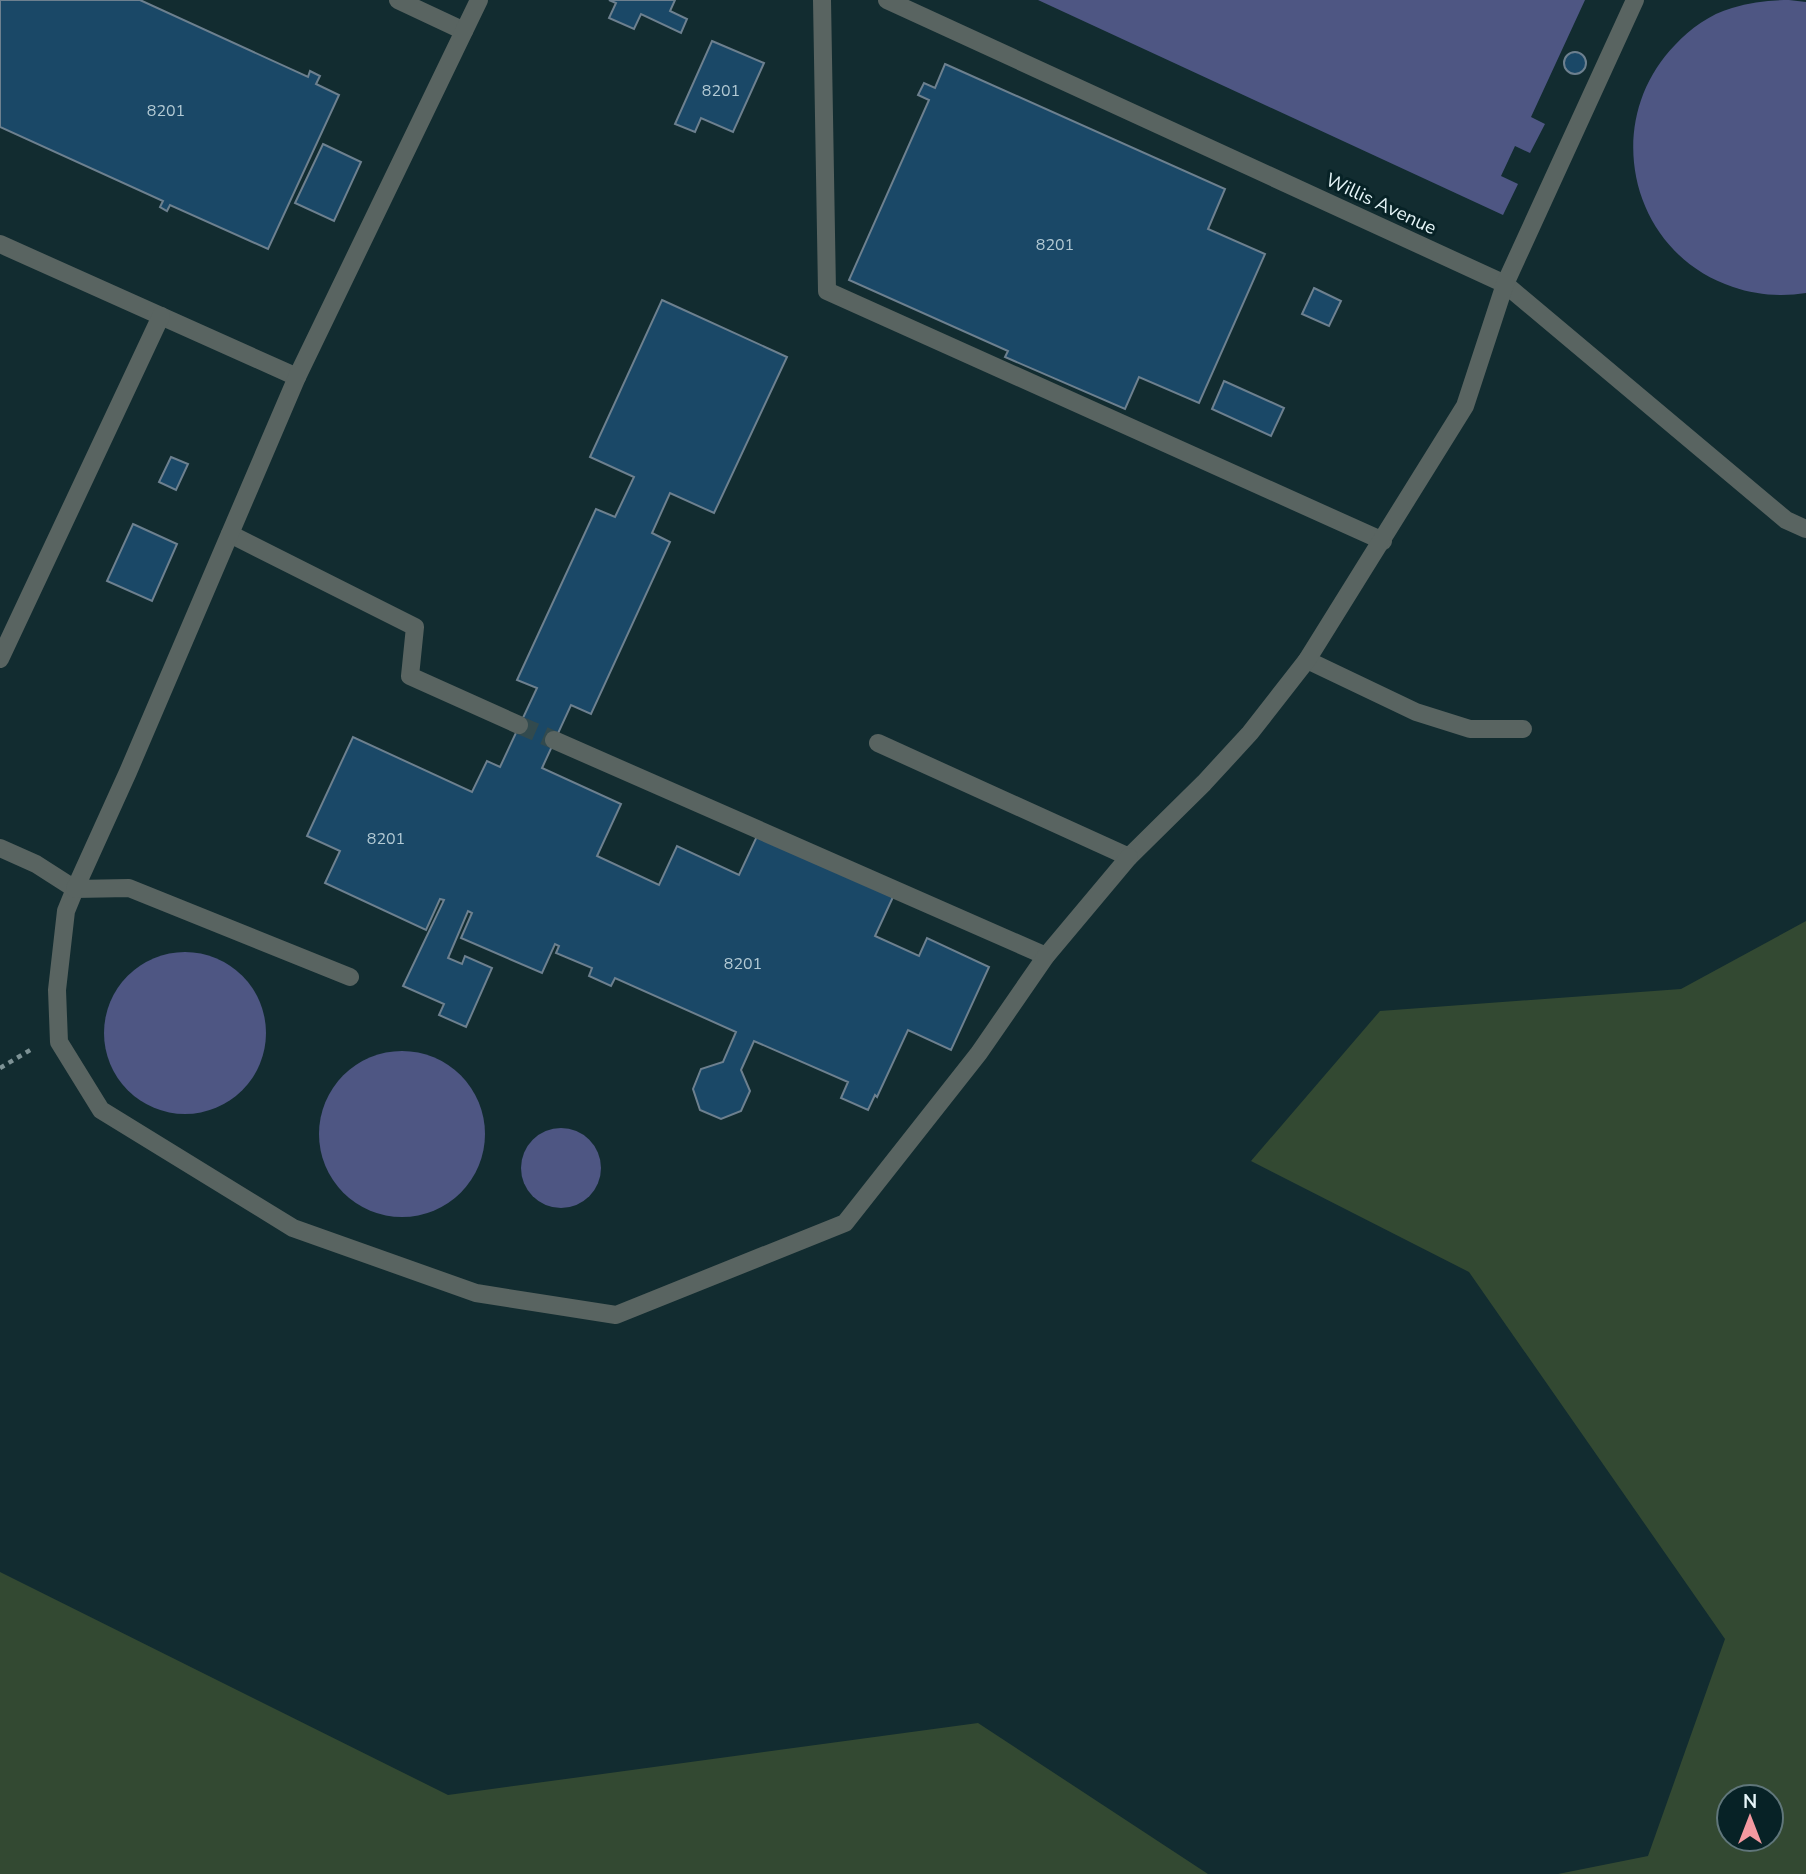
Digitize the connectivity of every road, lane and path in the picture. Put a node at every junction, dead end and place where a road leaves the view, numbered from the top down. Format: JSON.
{"nodes":[{"id":1,"x":398,"y":0,"type":"edge"},
{"id":2,"x":479,"y":0,"type":"edge"},
{"id":3,"x":822,"y":0,"type":"edge"},
{"id":4,"x":887,"y":0,"type":"edge"},
{"id":5,"x":1635,"y":0,"type":"edge"},
{"id":6,"x":464,"y":31,"type":"junction"},
{"id":7,"x":0,"y":244,"type":"edge"},
{"id":8,"x":1505,"y":284,"type":"junction"},
{"id":9,"x":161,"y":316,"type":"junction"},
{"id":10,"x":297,"y":377,"type":"junction"},
{"id":11,"x":1806,"y":529,"type":"edge"},
{"id":12,"x":230,"y":534,"type":"junction"},
{"id":13,"x":1383,"y":541,"type":"junction"},
{"id":14,"x":0,"y":659,"type":"edge"},
{"id":15,"x":1307,"y":660,"type":"junction"},
{"id":16,"x":519,"y":725,"type":"tunnel mouth"},
{"id":17,"x":1523,"y":729,"type":"dead end"},
{"id":18,"x":554,"y":740,"type":"tunnel mouth"},
{"id":19,"x":878,"y":743,"type":"dead end"},
{"id":20,"x":0,"y":848,"type":"edge"},
{"id":21,"x":1129,"y":856,"type":"junction"},
{"id":22,"x":75,"y":889,"type":"junction"},
{"id":23,"x":1046,"y":956,"type":"junction"},
{"id":24,"x":350,"y":977,"type":"dead end"}],
"edges":[{"from":1,"to":6,"type":"street"},
{"from":2,"to":6,"type":"street"},
{"from":3,"to":13,"type":"street"},
{"from":4,"to":8,"type":"street","name":"Willis Avenue"},
{"from":5,"to":8,"type":"street"},
{"from":6,"to":10,"type":"street"},
{"from":7,"to":9,"type":"street"},
{"from":8,"to":11,"type":"street","name":"Willis Avenue"},
{"from":8,"to":13,"type":"street"},
{"from":9,"to":10,"type":"street"},
{"from":9,"to":14,"type":"street"},
{"from":10,"to":12,"type":"street"},
{"from":12,"to":16,"type":"street"},
{"from":12,"to":22,"type":"street"},
{"from":13,"to":15,"type":"street"},
{"from":15,"to":17,"type":"street"},
{"from":15,"to":21,"type":"street"},
{"from":18,"to":23,"type":"street"},
{"from":19,"to":21,"type":"street"},
{"from":20,"to":22,"type":"street"},
{"from":21,"to":23,"type":"street"},
{"from":22,"to":23,"type":"street"},
{"from":22,"to":24,"type":"street"}]}
